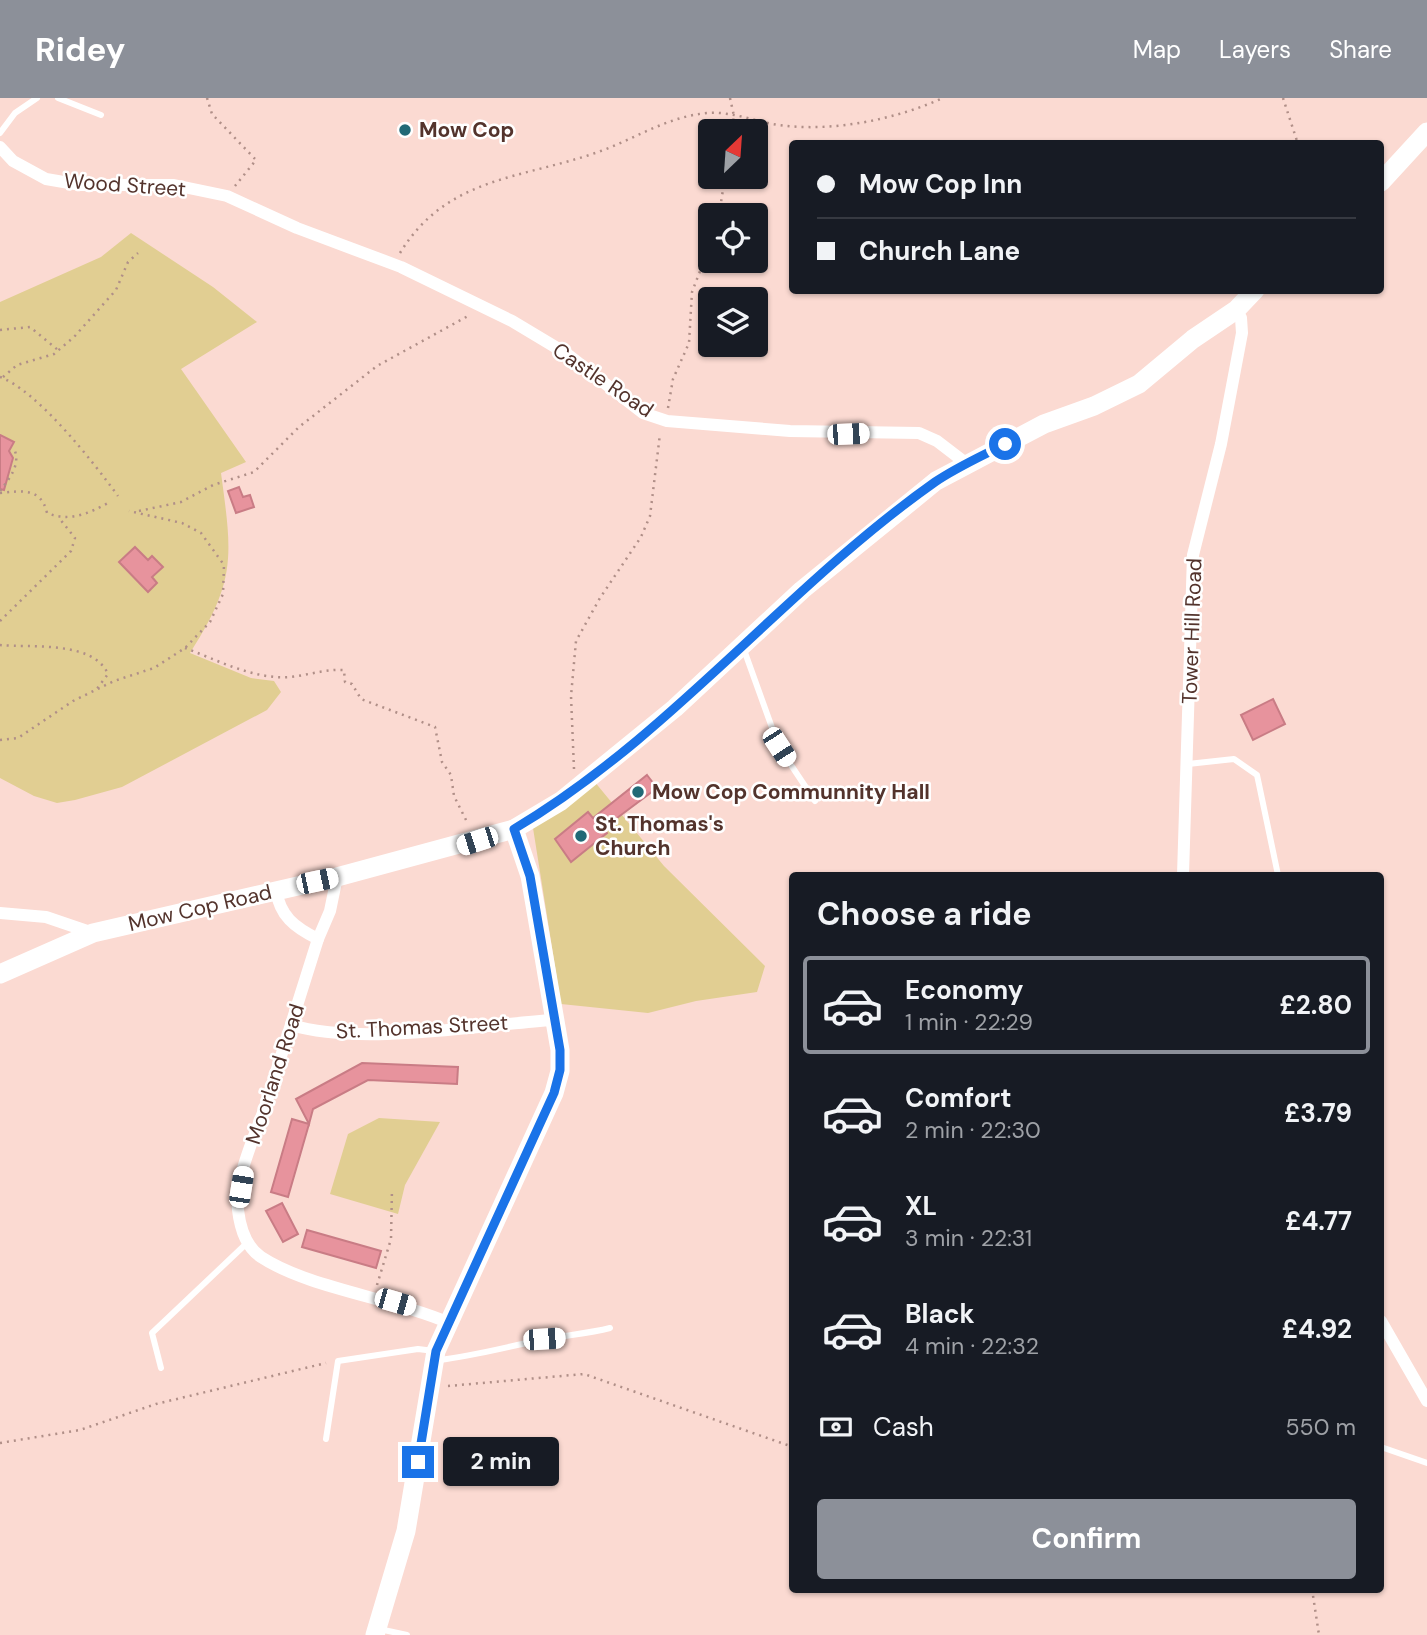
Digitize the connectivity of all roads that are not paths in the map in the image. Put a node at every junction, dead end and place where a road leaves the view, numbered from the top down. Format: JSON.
{"nodes":[{"id":1,"x":37,"y":98,"type":"edge"},
{"id":2,"x":58,"y":98,"type":"edge"},
{"id":3,"x":101,"y":115,"type":"dead end"},
{"id":4,"x":1427,"y":132,"type":"edge"},
{"id":5,"x":0,"y":133,"type":"edge"},
{"id":6,"x":0,"y":147,"type":"edge"},
{"id":7,"x":1384,"y":179,"type":"edge"},
{"id":8,"x":373,"y":258,"type":"joint"},
{"id":9,"x":1251,"y":294,"type":"edge"},
{"id":10,"x":1236,"y":310,"type":"junction"},
{"id":11,"x":967,"y":464,"type":"junction"},
{"id":12,"x":743,"y":646,"type":"junction"},
{"id":13,"x":1188,"y":764,"type":"junction"},
{"id":14,"x":815,"y":801,"type":"dead end"},
{"id":15,"x":514,"y":829,"type":"junction"},
{"id":16,"x":1183,"y":872,"type":"edge"},
{"id":17,"x":1277,"y":872,"type":"edge"},
{"id":18,"x":338,"y":877,"type":"junction"},
{"id":19,"x":276,"y":890,"type":"junction"},
{"id":20,"x":0,"y":913,"type":"edge"},
{"id":21,"x":93,"y":933,"type":"junction"},
{"id":22,"x":317,"y":939,"type":"junction"},
{"id":23,"x":0,"y":974,"type":"edge"},
{"id":24,"x":553,"y":1020,"type":"junction"},
{"id":25,"x":291,"y":1025,"type":"junction"},
{"id":26,"x":247,"y":1242,"type":"junction"},
{"id":27,"x":447,"y":1322,"type":"junction"},
{"id":28,"x":1384,"y":1326,"type":"edge"},
{"id":29,"x":610,"y":1328,"type":"dead end"},
{"id":30,"x":435,"y":1356,"type":"junction"},
{"id":31,"x":161,"y":1368,"type":"dead end"},
{"id":32,"x":1427,"y":1401,"type":"edge"},
{"id":33,"x":326,"y":1438,"type":"dead end"},
{"id":34,"x":1384,"y":1448,"type":"edge"},
{"id":35,"x":1427,"y":1463,"type":"edge"},
{"id":36,"x":376,"y":1632,"type":"edge"},
{"id":37,"x":407,"y":1635,"type":"edge"}],
"edges":[{"from":1,"to":5,"type":"lane"},
{"from":2,"to":3,"type":"lane"},
{"from":4,"to":7,"type":"street"},
{"from":6,"to":8,"type":"street","name":"Wood Street"},
{"from":8,"to":11,"type":"street","name":"Castle Road"},
{"from":9,"to":10,"type":"street","name":"Mow Cop Road"},
{"from":10,"to":11,"type":"street","name":"Mow Cop Road"},
{"from":10,"to":13,"type":"street","name":"Tower Hill Road"},
{"from":11,"to":12,"type":"street","name":"Mow Cop Road"},
{"from":12,"to":14,"type":"lane"},
{"from":12,"to":15,"type":"street","name":"Mow Cop Road"},
{"from":13,"to":16,"type":"street","name":"Tower Hill Road"},
{"from":13,"to":17,"type":"lane"},
{"from":15,"to":18,"type":"street","name":"Mow Cop Road"},
{"from":15,"to":24,"type":"street"},
{"from":18,"to":19,"type":"street","name":"Mow Cop Road"},
{"from":18,"to":22,"type":"street","name":"Moorland Road"},
{"from":19,"to":21,"type":"street","name":"Mow Cop Road"},
{"from":19,"to":22,"type":"street"},
{"from":20,"to":21,"type":"street"},
{"from":21,"to":23,"type":"street","name":"Mow Cop Road"},
{"from":22,"to":25,"type":"street","name":"Moorland Road"},
{"from":24,"to":25,"type":"street","name":"St. Thomas Street"},
{"from":24,"to":27,"type":"street"},
{"from":25,"to":26,"type":"street","name":"Moorland Road"},
{"from":26,"to":27,"type":"street"},
{"from":26,"to":31,"type":"lane"},
{"from":27,"to":30,"type":"street"},
{"from":28,"to":32,"type":"street"},
{"from":29,"to":30,"type":"lane"},
{"from":30,"to":33,"type":"lane"},
{"from":30,"to":36,"type":"street"},
{"from":34,"to":35,"type":"lane"},
{"from":36,"to":37,"type":"lane"}]}
